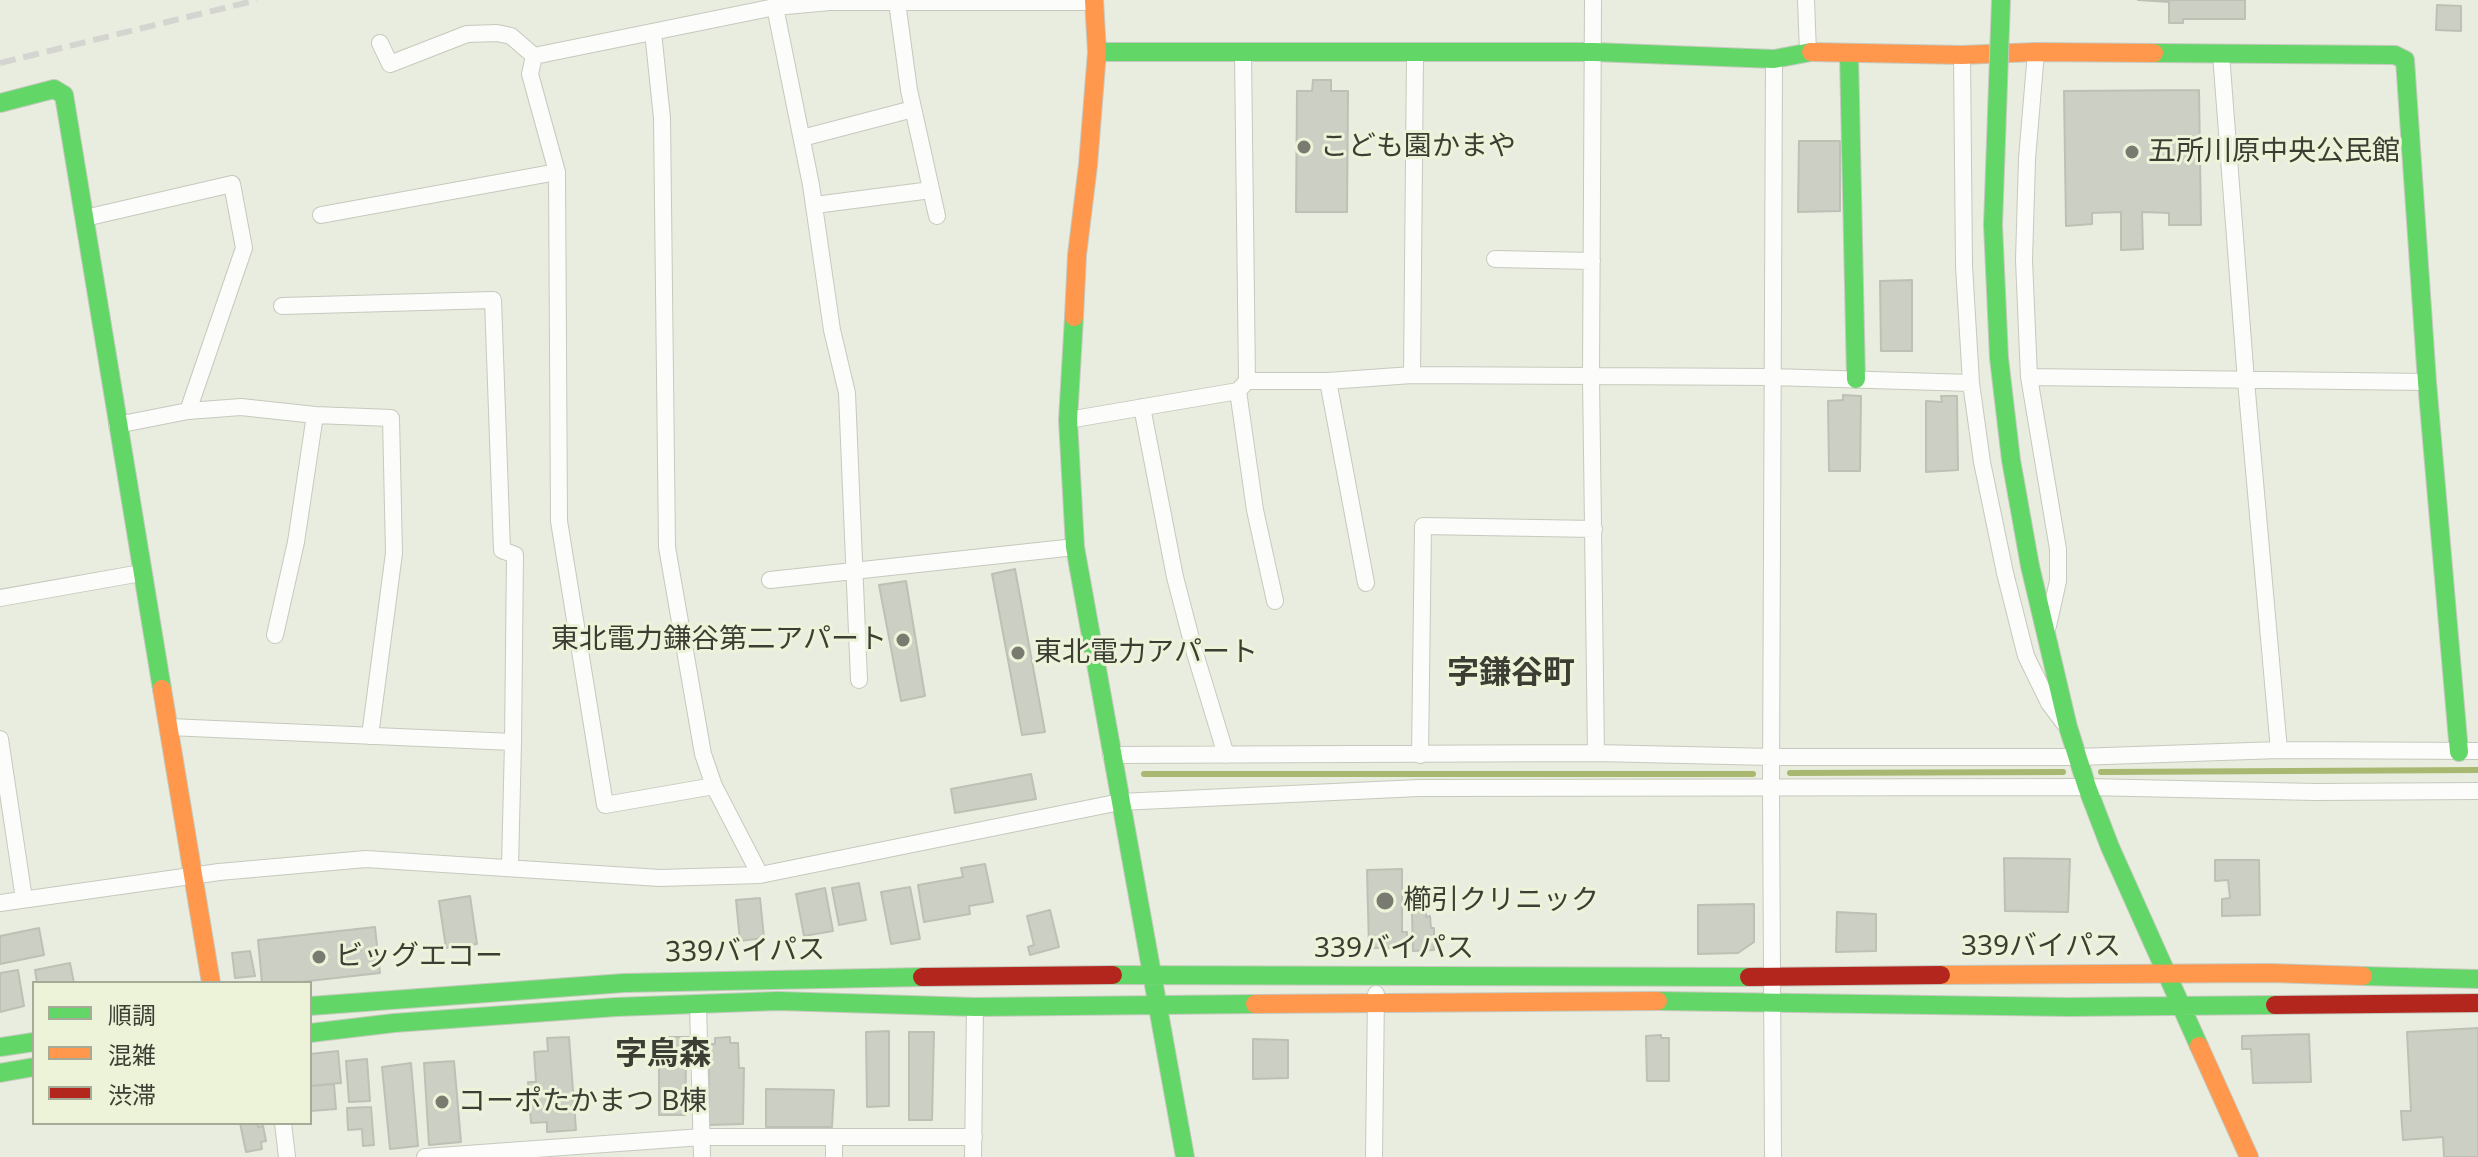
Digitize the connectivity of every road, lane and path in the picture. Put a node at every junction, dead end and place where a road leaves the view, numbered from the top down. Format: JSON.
{"nodes":[{"id":1,"x":1593,"y":0,"type":"edge"},
{"id":2,"x":1806,"y":0,"type":"edge"},
{"id":3,"x":2001,"y":0,"type":"edge"},
{"id":4,"x":1094,"y":1,"type":"edge"},
{"id":5,"x":897,"y":2,"type":"junction"},
{"id":6,"x":775,"y":7,"type":"junction"},
{"id":7,"x":653,"y":32,"type":"junction"},
{"id":8,"x":380,"y":43,"type":"dead end"},
{"id":9,"x":1097,"y":52,"type":"junction"},
{"id":10,"x":1594,"y":52,"type":"junction"},
{"id":11,"x":1808,"y":52,"type":"junction"},
{"id":12,"x":2036,"y":52,"type":"junction"},
{"id":13,"x":1243,"y":54,"type":"junction"},
{"id":14,"x":1415,"y":54,"type":"junction"},
{"id":15,"x":1849,"y":54,"type":"junction"},
{"id":16,"x":2221,"y":54,"type":"junction"},
{"id":17,"x":1962,"y":55,"type":"junction"},
{"id":18,"x":534,"y":56,"type":"junction"},
{"id":19,"x":1774,"y":59,"type":"junction"},
{"id":20,"x":0,"y":103,"type":"edge"},
{"id":21,"x":913,"y":109,"type":"junction"},
{"id":22,"x":802,"y":138,"type":"junction"},
{"id":23,"x":557,"y":172,"type":"junction"},
{"id":24,"x":931,"y":190,"type":"junction"},
{"id":25,"x":815,"y":205,"type":"junction"},
{"id":26,"x":321,"y":215,"type":"dead end"},
{"id":27,"x":937,"y":216,"type":"dead end"},
{"id":28,"x":85,"y":218,"type":"junction"},
{"id":29,"x":1495,"y":259,"type":"dead end"},
{"id":30,"x":1592,"y":261,"type":"junction"},
{"id":31,"x":282,"y":306,"type":"dead end"},
{"id":32,"x":1412,"y":375,"type":"junction"},
{"id":33,"x":1591,"y":377,"type":"junction"},
{"id":34,"x":1772,"y":377,"type":"junction"},
{"id":35,"x":2029,"y":377,"type":"junction"},
{"id":36,"x":1856,"y":379,"type":"junction"},
{"id":37,"x":1328,"y":381,"type":"junction"},
{"id":38,"x":2246,"y":381,"type":"junction"},
{"id":39,"x":2427,"y":382,"type":"junction"},
{"id":40,"x":1971,"y":383,"type":"junction"},
{"id":41,"x":1242,"y":386,"type":"junction"},
{"id":42,"x":1142,"y":407,"type":"junction"},
{"id":43,"x":188,"y":411,"type":"junction"},
{"id":44,"x":315,"y":415,"type":"junction"},
{"id":45,"x":1068,"y":420,"type":"junction"},
{"id":46,"x":117,"y":425,"type":"junction"},
{"id":47,"x":1594,"y":529,"type":"junction"},
{"id":48,"x":1075,"y":547,"type":"junction"},
{"id":49,"x":855,"y":570,"type":"junction"},
{"id":50,"x":141,"y":573,"type":"junction"},
{"id":51,"x":770,"y":580,"type":"dead end"},
{"id":52,"x":1366,"y":583,"type":"dead end"},
{"id":53,"x":0,"y":598,"type":"edge"},
{"id":54,"x":1275,"y":601,"type":"dead end"},
{"id":55,"x":275,"y":635,"type":"dead end"},
{"id":56,"x":2046,"y":637,"type":"junction"},
{"id":57,"x":859,"y":680,"type":"dead end"},
{"id":58,"x":169,"y":727,"type":"junction"},
{"id":59,"x":2068,"y":727,"type":"junction"},
{"id":60,"x":370,"y":736,"type":"junction"},
{"id":61,"x":0,"y":739,"type":"edge"},
{"id":62,"x":513,"y":742,"type":"junction"},
{"id":63,"x":2279,"y":750,"type":"junction"},
{"id":64,"x":2469,"y":751,"type":"edge"},
{"id":65,"x":1596,"y":753,"type":"junction"},
{"id":66,"x":1111,"y":755,"type":"junction"},
{"id":67,"x":1226,"y":755,"type":"junction"},
{"id":68,"x":1420,"y":755,"type":"junction"},
{"id":69,"x":1772,"y":757,"type":"junction"},
{"id":70,"x":2077,"y":757,"type":"junction"},
{"id":71,"x":714,"y":786,"type":"junction"},
{"id":72,"x":1771,"y":787,"type":"junction"},
{"id":73,"x":2087,"y":787,"type":"junction"},
{"id":74,"x":2478,"y":791,"type":"edge"},
{"id":75,"x":1120,"y":802,"type":"junction"},
{"id":76,"x":510,"y":867,"type":"junction"},
{"id":77,"x":760,"y":875,"type":"junction"},
{"id":78,"x":193,"y":877,"type":"junction"},
{"id":79,"x":24,"y":899,"type":"junction"},
{"id":80,"x":0,"y":903,"type":"edge"},
{"id":81,"x":1153,"y":975,"type":"junction"},
{"id":82,"x":2167,"y":975,"type":"junction"},
{"id":83,"x":1375,"y":976,"type":"junction"},
{"id":84,"x":1774,"y":977,"type":"junction"},
{"id":85,"x":2478,"y":979,"type":"edge"},
{"id":86,"x":211,"y":981,"type":"edge"},
{"id":87,"x":1775,"y":1001,"type":"junction"},
{"id":88,"x":1376,"y":1002,"type":"junction"},
{"id":89,"x":2478,"y":1003,"type":"edge"},
{"id":90,"x":1158,"y":1004,"type":"junction"},
{"id":91,"x":2180,"y":1004,"type":"junction"},
{"id":92,"x":698,"y":1005,"type":"junction"},
{"id":93,"x":312,"y":1006,"type":"edge"},
{"id":94,"x":975,"y":1007,"type":"junction"},
{"id":95,"x":312,"y":1033,"type":"edge"},
{"id":96,"x":32,"y":1042,"type":"edge"},
{"id":97,"x":0,"y":1047,"type":"edge"},
{"id":98,"x":32,"y":1067,"type":"edge"},
{"id":99,"x":0,"y":1073,"type":"edge"},
{"id":100,"x":283,"y":1125,"type":"edge"},
{"id":101,"x":702,"y":1137,"type":"junction"},
{"id":102,"x":974,"y":1137,"type":"junction"},
{"id":103,"x":834,"y":1138,"type":"junction"},
{"id":104,"x":560,"y":1152,"type":"edge"},
{"id":105,"x":287,"y":1157,"type":"edge"},
{"id":106,"x":425,"y":1157,"type":"edge"},
{"id":107,"x":702,"y":1157,"type":"edge"},
{"id":108,"x":834,"y":1157,"type":"edge"},
{"id":109,"x":973,"y":1157,"type":"edge"},
{"id":110,"x":1185,"y":1157,"type":"edge"},
{"id":111,"x":1374,"y":1157,"type":"edge"},
{"id":112,"x":1773,"y":1157,"type":"edge"},
{"id":113,"x":2249,"y":1157,"type":"edge"}],
"edges":[{"from":1,"to":10,"type":"street"},
{"from":2,"to":11,"type":"street"},
{"from":3,"to":56,"type":"street","bridge":true},
{"from":4,"to":5,"type":"street"},
{"from":4,"to":9,"type":"street"},
{"from":5,"to":6,"type":"street"},
{"from":5,"to":21,"type":"street"},
{"from":6,"to":7,"type":"street"},
{"from":6,"to":22,"type":"street"},
{"from":7,"to":18,"type":"street"},
{"from":7,"to":71,"type":"street"},
{"from":8,"to":18,"type":"street"},
{"from":9,"to":13,"type":"street"},
{"from":9,"to":45,"type":"street"},
{"from":10,"to":14,"type":"street"},
{"from":10,"to":19,"type":"street"},
{"from":10,"to":30,"type":"street"},
{"from":11,"to":15,"type":"street"},
{"from":11,"to":19,"type":"street"},
{"from":12,"to":16,"type":"street"},
{"from":12,"to":17,"type":"street"},
{"from":12,"to":35,"type":"street"},
{"from":13,"to":14,"type":"street"},
{"from":13,"to":41,"type":"street"},
{"from":14,"to":32,"type":"street"},
{"from":15,"to":17,"type":"street"},
{"from":15,"to":36,"type":"street"},
{"from":16,"to":38,"type":"street"},
{"from":16,"to":39,"type":"street"},
{"from":17,"to":40,"type":"street"},
{"from":18,"to":23,"type":"street"},
{"from":19,"to":34,"type":"street"},
{"from":20,"to":28,"type":"street"},
{"from":21,"to":22,"type":"street"},
{"from":21,"to":24,"type":"street"},
{"from":22,"to":25,"type":"street"},
{"from":23,"to":26,"type":"street"},
{"from":23,"to":71,"type":"street"},
{"from":24,"to":25,"type":"street"},
{"from":24,"to":27,"type":"street"},
{"from":25,"to":49,"type":"street"},
{"from":28,"to":43,"type":"street"},
{"from":28,"to":46,"type":"street"},
{"from":29,"to":30,"type":"street"},
{"from":30,"to":33,"type":"street"},
{"from":31,"to":62,"type":"street"},
{"from":32,"to":33,"type":"street"},
{"from":32,"to":37,"type":"street"},
{"from":33,"to":34,"type":"street"},
{"from":33,"to":47,"type":"street"},
{"from":34,"to":36,"type":"street"},
{"from":34,"to":69,"type":"street"},
{"from":35,"to":38,"type":"street"},
{"from":35,"to":56,"type":"street"},
{"from":36,"to":40,"type":"street"},
{"from":37,"to":41,"type":"street"},
{"from":37,"to":52,"type":"street"},
{"from":38,"to":39,"type":"street"},
{"from":38,"to":63,"type":"street"},
{"from":39,"to":64,"type":"street"},
{"from":40,"to":59,"type":"street"},
{"from":41,"to":42,"type":"street"},
{"from":41,"to":54,"type":"street"},
{"from":42,"to":45,"type":"street"},
{"from":42,"to":67,"type":"street"},
{"from":43,"to":44,"type":"street"},
{"from":43,"to":46,"type":"street"},
{"from":44,"to":55,"type":"street"},
{"from":44,"to":60,"type":"street"},
{"from":45,"to":48,"type":"street"},
{"from":46,"to":50,"type":"street"},
{"from":47,"to":65,"type":"street"},
{"from":47,"to":68,"type":"street"},
{"from":48,"to":49,"type":"street"},
{"from":48,"to":66,"type":"street"},
{"from":49,"to":51,"type":"street"},
{"from":49,"to":57,"type":"street"},
{"from":50,"to":53,"type":"street"},
{"from":50,"to":58,"type":"street"},
{"from":56,"to":59,"type":"street"},
{"from":58,"to":60,"type":"street"},
{"from":58,"to":78,"type":"street"},
{"from":59,"to":70,"type":"street"},
{"from":60,"to":62,"type":"street"},
{"from":61,"to":79,"type":"street"},
{"from":62,"to":76,"type":"street"},
{"from":63,"to":64,"type":"street"},
{"from":63,"to":70,"type":"street"},
{"from":65,"to":68,"type":"street"},
{"from":65,"to":69,"type":"street"},
{"from":66,"to":67,"type":"street"},
{"from":66,"to":75,"type":"street"},
{"from":67,"to":68,"type":"street"},
{"from":69,"to":70,"type":"street"},
{"from":69,"to":72,"type":"street"},
{"from":70,"to":73,"type":"street"},
{"from":71,"to":77,"type":"street"},
{"from":72,"to":73,"type":"street"},
{"from":72,"to":75,"type":"street"},
{"from":72,"to":84,"type":"street"},
{"from":73,"to":74,"type":"street"},
{"from":73,"to":82,"type":"street"},
{"from":75,"to":77,"type":"street"},
{"from":75,"to":81,"type":"street"},
{"from":76,"to":77,"type":"street"},
{"from":76,"to":78,"type":"street"},
{"from":78,"to":79,"type":"street"},
{"from":78,"to":86,"type":"street"},
{"from":79,"to":80,"type":"street"},
{"from":81,"to":83,"type":"street","name":"339バイパス"},
{"from":81,"to":90,"type":"street"},
{"from":81,"to":93,"type":"street","name":"339バイパス"},
{"from":82,"to":84,"type":"street","name":"339バイパス"},
{"from":82,"to":85,"type":"street","name":"339バイパス"},
{"from":82,"to":91,"type":"street"},
{"from":83,"to":84,"type":"street","name":"339バイパス"},
{"from":83,"to":88,"type":"street"},
{"from":84,"to":87,"type":"street"},
{"from":87,"to":88,"type":"street"},
{"from":87,"to":91,"type":"street"},
{"from":87,"to":112,"type":"street"},
{"from":88,"to":90,"type":"street"},
{"from":88,"to":111,"type":"street"},
{"from":89,"to":91,"type":"street"},
{"from":90,"to":94,"type":"street"},
{"from":90,"to":110,"type":"street"},
{"from":91,"to":113,"type":"street"},
{"from":92,"to":94,"type":"street"},
{"from":92,"to":95,"type":"street"},
{"from":92,"to":101,"type":"street"},
{"from":94,"to":102,"type":"street"},
{"from":96,"to":97,"type":"street"},
{"from":98,"to":99,"type":"street"},
{"from":100,"to":105,"type":"street"},
{"from":101,"to":103,"type":"street"},
{"from":101,"to":104,"type":"street"},
{"from":101,"to":107,"type":"street"},
{"from":102,"to":103,"type":"street"},
{"from":102,"to":109,"type":"street"},
{"from":103,"to":108,"type":"street"},
{"from":104,"to":106,"type":"street"}]}
